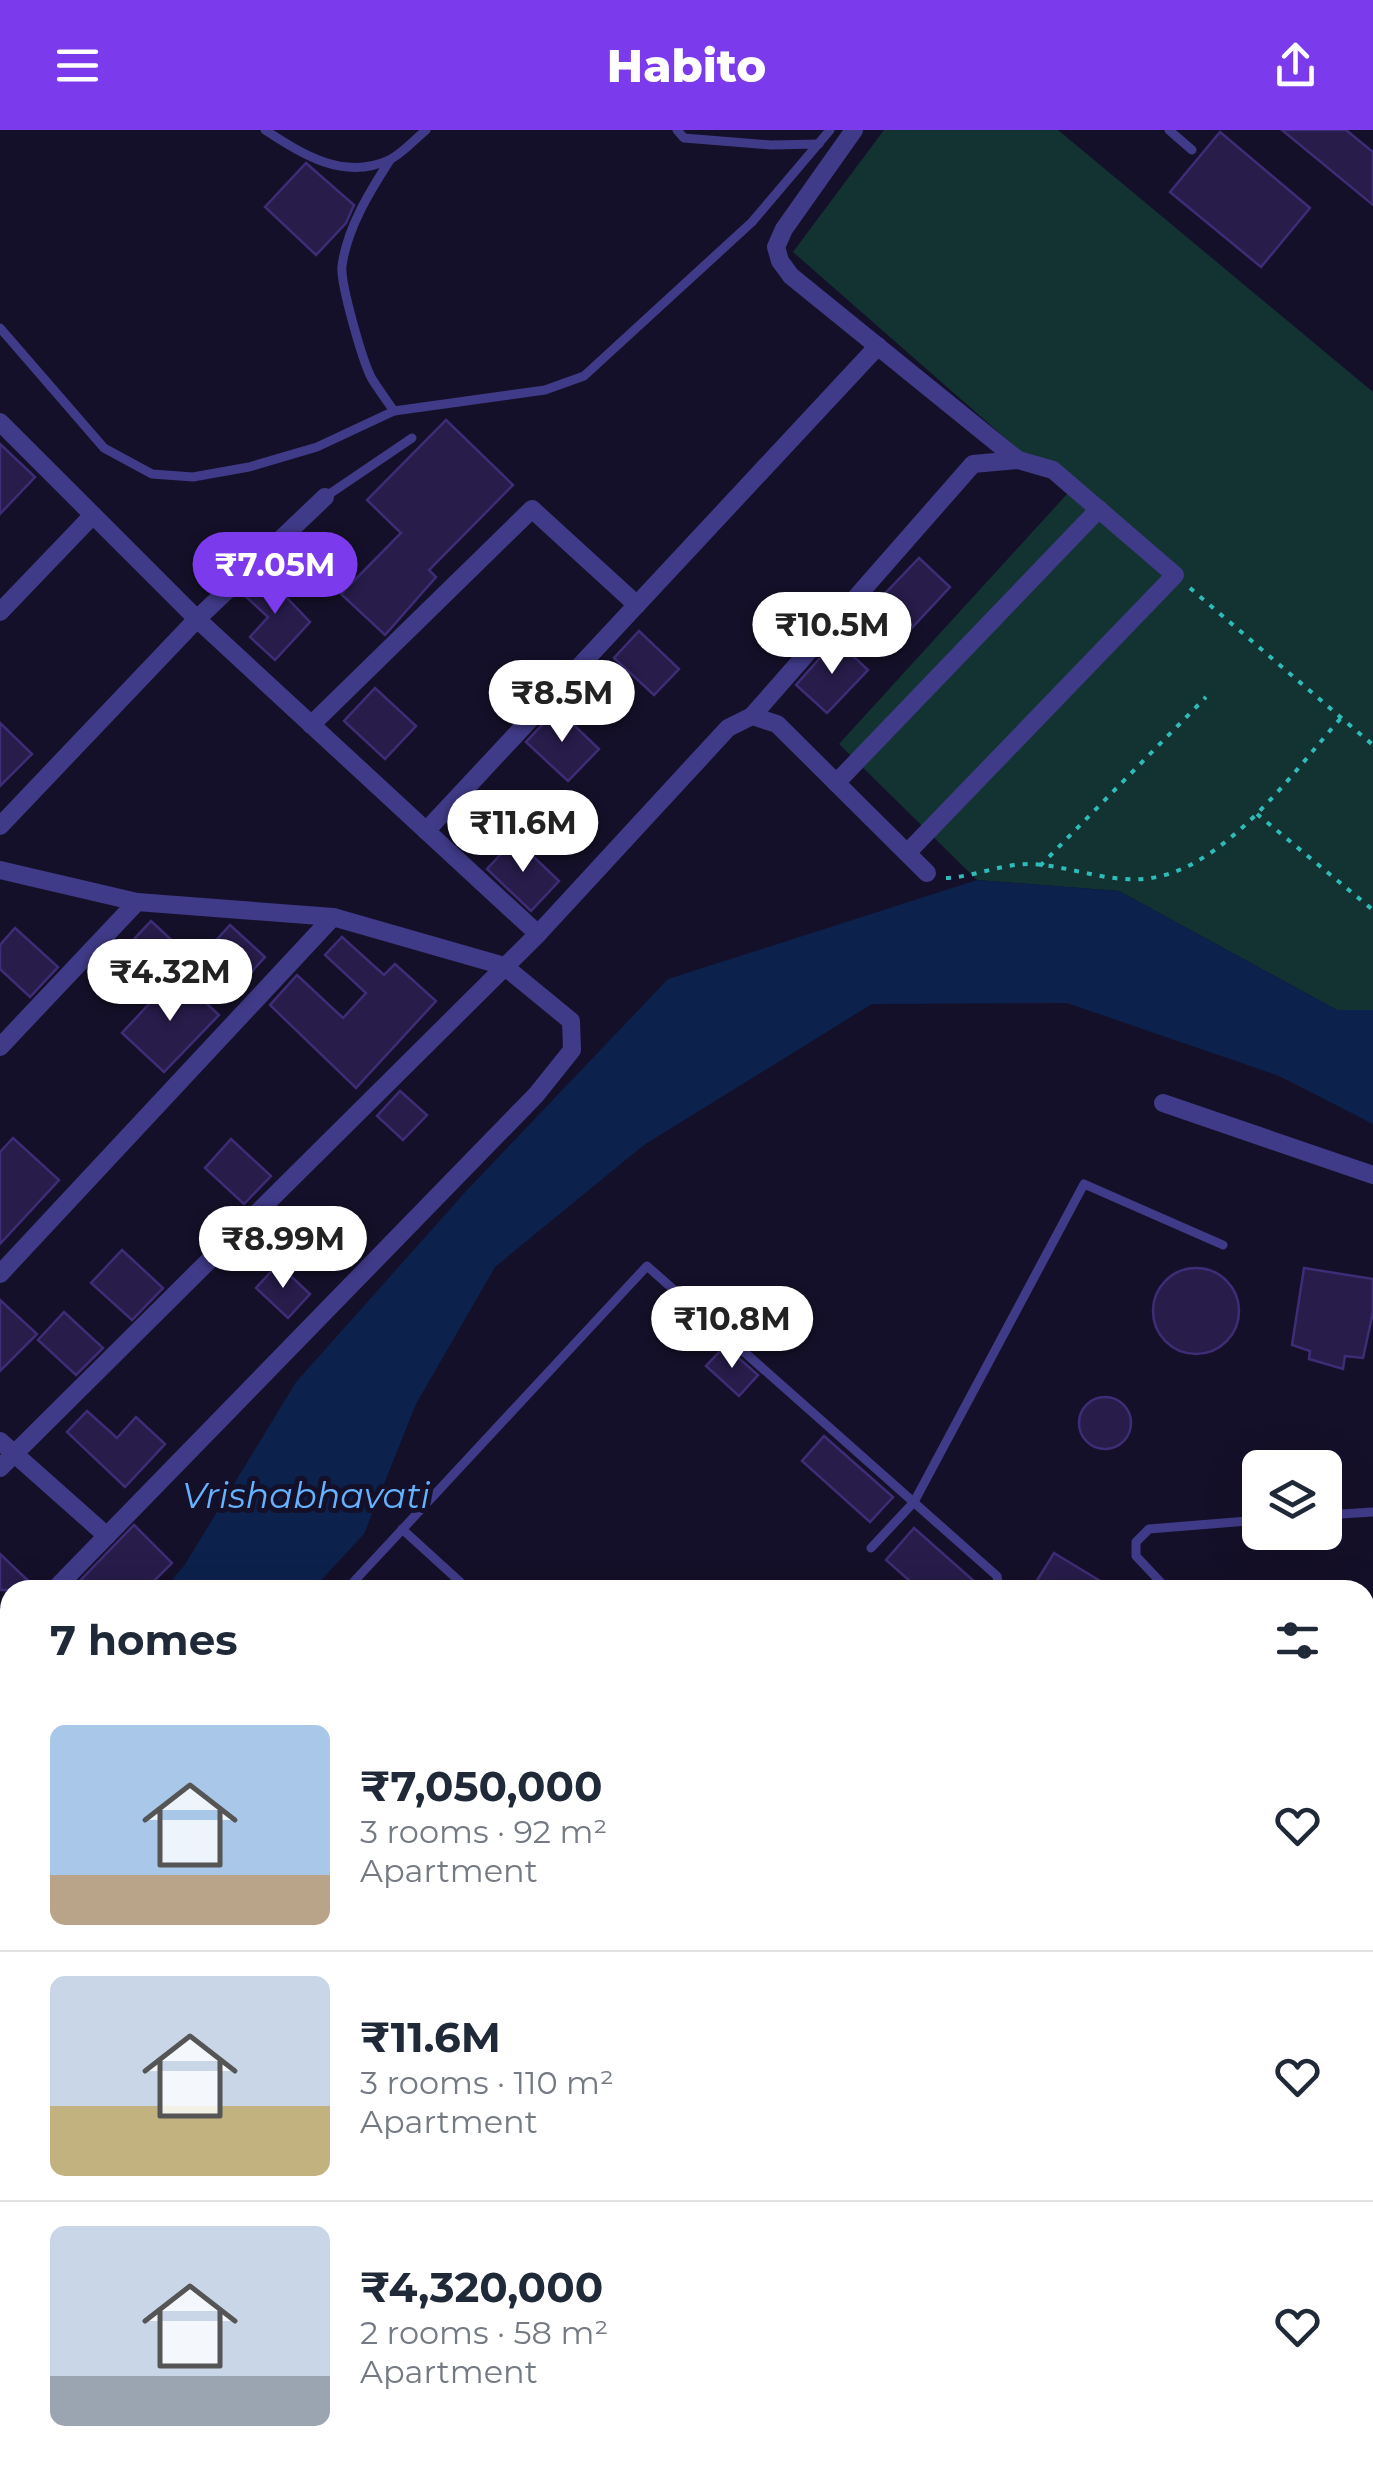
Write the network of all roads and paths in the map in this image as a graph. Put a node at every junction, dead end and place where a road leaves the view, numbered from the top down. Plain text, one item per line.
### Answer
1 (265, 130) edge
2 (426, 130) edge
3 (677, 130) edge
4 (830, 130) edge
5 (854, 130) edge
6 (1170, 130) edge
7 (819, 144) junction
8 (1192, 150) dead end
9 (390, 160) junction
10 (0, 328) edge
11 (878, 346) junction
12 (394, 411) junction
13 (0, 422) edge
14 (412, 438) dead end
15 (1018, 460) junction
16 (325, 496) joint
17 (1099, 509) junction
18 (93, 516) junction
19 (1175, 575) junction
20 (636, 605) junction
21 (0, 612) edge
22 (197, 619) junction
23 (1206, 697) dead end
24 (752, 716) junction
25 (1341, 718) junction
26 (312, 725) junction
27 (1373, 745) edge
28 (836, 783) junction
29 (1256, 814) junction
30 (0, 826) edge
31 (426, 831) junction
32 (907, 853) junction
33 (1040, 866) junction
34 (0, 870) edge
35 (927, 873) joint
36 (137, 902) junction
37 (1373, 910) edge
38 (334, 917) junction
39 (538, 934) junction
40 (504, 966) junction
41 (0, 1047) edge
42 (1163, 1102) dead end
43 (1373, 1174) edge
44 (1222, 1245) dead end
45 (0, 1274) edge
46 (4, 1455) edge
47 (914, 1502) junction
48 (1373, 1512) edge
49 (1342, 1515) edge
50 (1242, 1521) edge
51 (402, 1530) junction
52 (107, 1536) junction
53 (871, 1548) dead end
54 (64, 1580) edge
55 (355, 1580) edge
56 (459, 1580) edge
57 (997, 1580) edge
58 (1159, 1580) edge

1 - 9 lane
2 - 9 lane
3 - 7 lane
4 - 7 lane
5 - 11 street
6 - 8 lane
7 - 12 lane
9 - 12 lane
10 - 12 lane
11 - 15 street
11 - 20 street
13 - 18 street
14 - 16 lane
15 - 17 street
15 - 24 street
16 - 22 street
17 - 19 street
17 - 28 street
18 - 21 street
18 - 22 street
19 - 25 path
19 - 32 street
20 - 26 street
20 - 31 street
22 - 26 street
22 - 30 street
23 - 33 path
24 - 28 street
24 - 39 street
25 - 27 path
25 - 29 path
26 - 31 street
28 - 32 street
29 - 33 path
29 - 37 path
31 - 39 street
32 - 35 street
33 - 35 path
34 - 36 street
36 - 38 street
36 - 41 street
38 - 40 street
38 - 45 street
39 - 40 street
40 - 46 street
40 - 52 street
42 - 43 street
44 - 47 lane
46 - 52 street
47 - 51 lane
47 - 53 lane
47 - 57 lane
48 - 49 lane
50 - 58 lane
51 - 55 lane
51 - 56 lane
52 - 54 street

